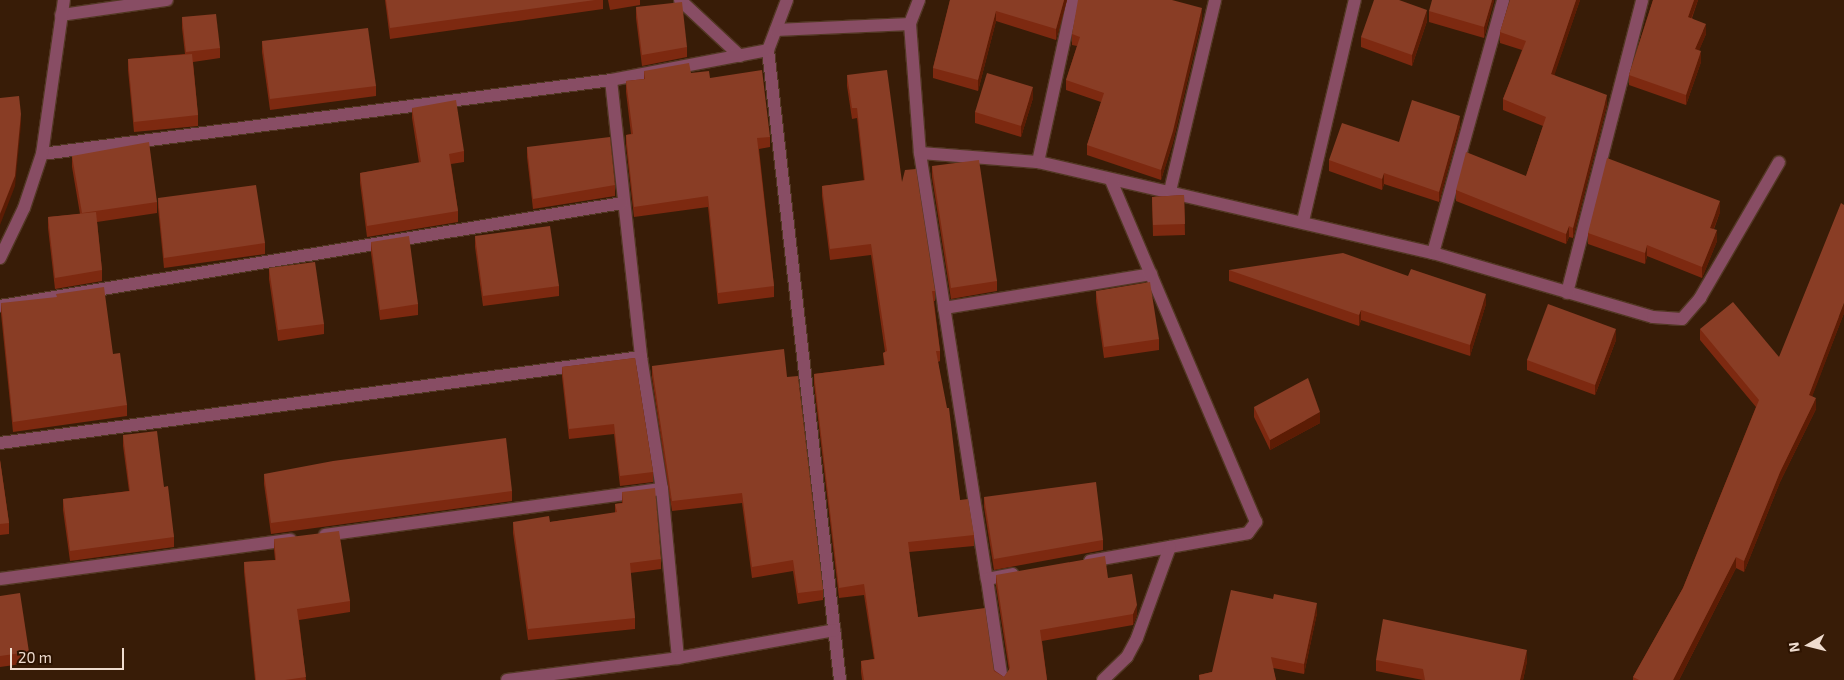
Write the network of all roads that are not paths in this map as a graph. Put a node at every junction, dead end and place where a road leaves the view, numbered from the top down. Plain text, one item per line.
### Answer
1 (64, 0) edge
2 (167, 0) edge
3 (680, 0) edge
4 (787, 0) edge
5 (919, 0) edge
6 (1073, 0) edge
7 (1215, 0) edge
8 (1355, 0) edge
9 (1503, 0) edge
10 (1642, 0) edge
11 (61, 14) junction
12 (910, 24) junction
13 (776, 30) junction
14 (768, 50) junction
15 (740, 56) junction
16 (611, 80) junction
17 (920, 153) junction
18 (42, 154) junction
19 (1038, 162) junction
20 (1780, 162) dead end
21 (1111, 181) junction
22 (1170, 191) junction
23 (622, 203) junction
24 (1303, 221) junction
25 (1433, 253) junction
26 (0, 258) edge
27 (1151, 274) junction
28 (1567, 293) junction
29 (0, 306) edge
30 (944, 308) junction
31 (641, 357) junction
32 (0, 442) edge
33 (662, 490) junction
34 (1170, 547) junction
35 (1074, 564) edge
36 (1026, 572) edge
37 (0, 579) edge
38 (987, 579) junction
39 (835, 630) junction
40 (678, 658) junction
41 (534, 678) edge
42 (506, 680) edge
43 (840, 680) edge
44 (1002, 680) edge
45 (1103, 680) edge

1 - 11 street
2 - 11 street
3 - 15 street
4 - 13 street
5 - 12 street
6 - 19 street
7 - 22 street
8 - 24 street
9 - 25 street
10 - 28 street
11 - 18 street
12 - 13 street
12 - 17 street
13 - 14 street
14 - 15 street
14 - 39 street
15 - 16 street
16 - 18 street
16 - 23 street
17 - 19 street
17 - 30 street
18 - 26 street
19 - 21 street
20 - 28 street
21 - 22 street
21 - 27 street
22 - 24 street
23 - 29 street
23 - 31 street
24 - 25 street
25 - 28 street
27 - 30 street
27 - 34 street
30 - 38 street
31 - 32 street
31 - 33 street
33 - 37 street
33 - 40 street
34 - 35 street
34 - 45 street
36 - 38 street
38 - 44 street
39 - 40 street
39 - 43 street
40 - 41 street
41 - 42 street

